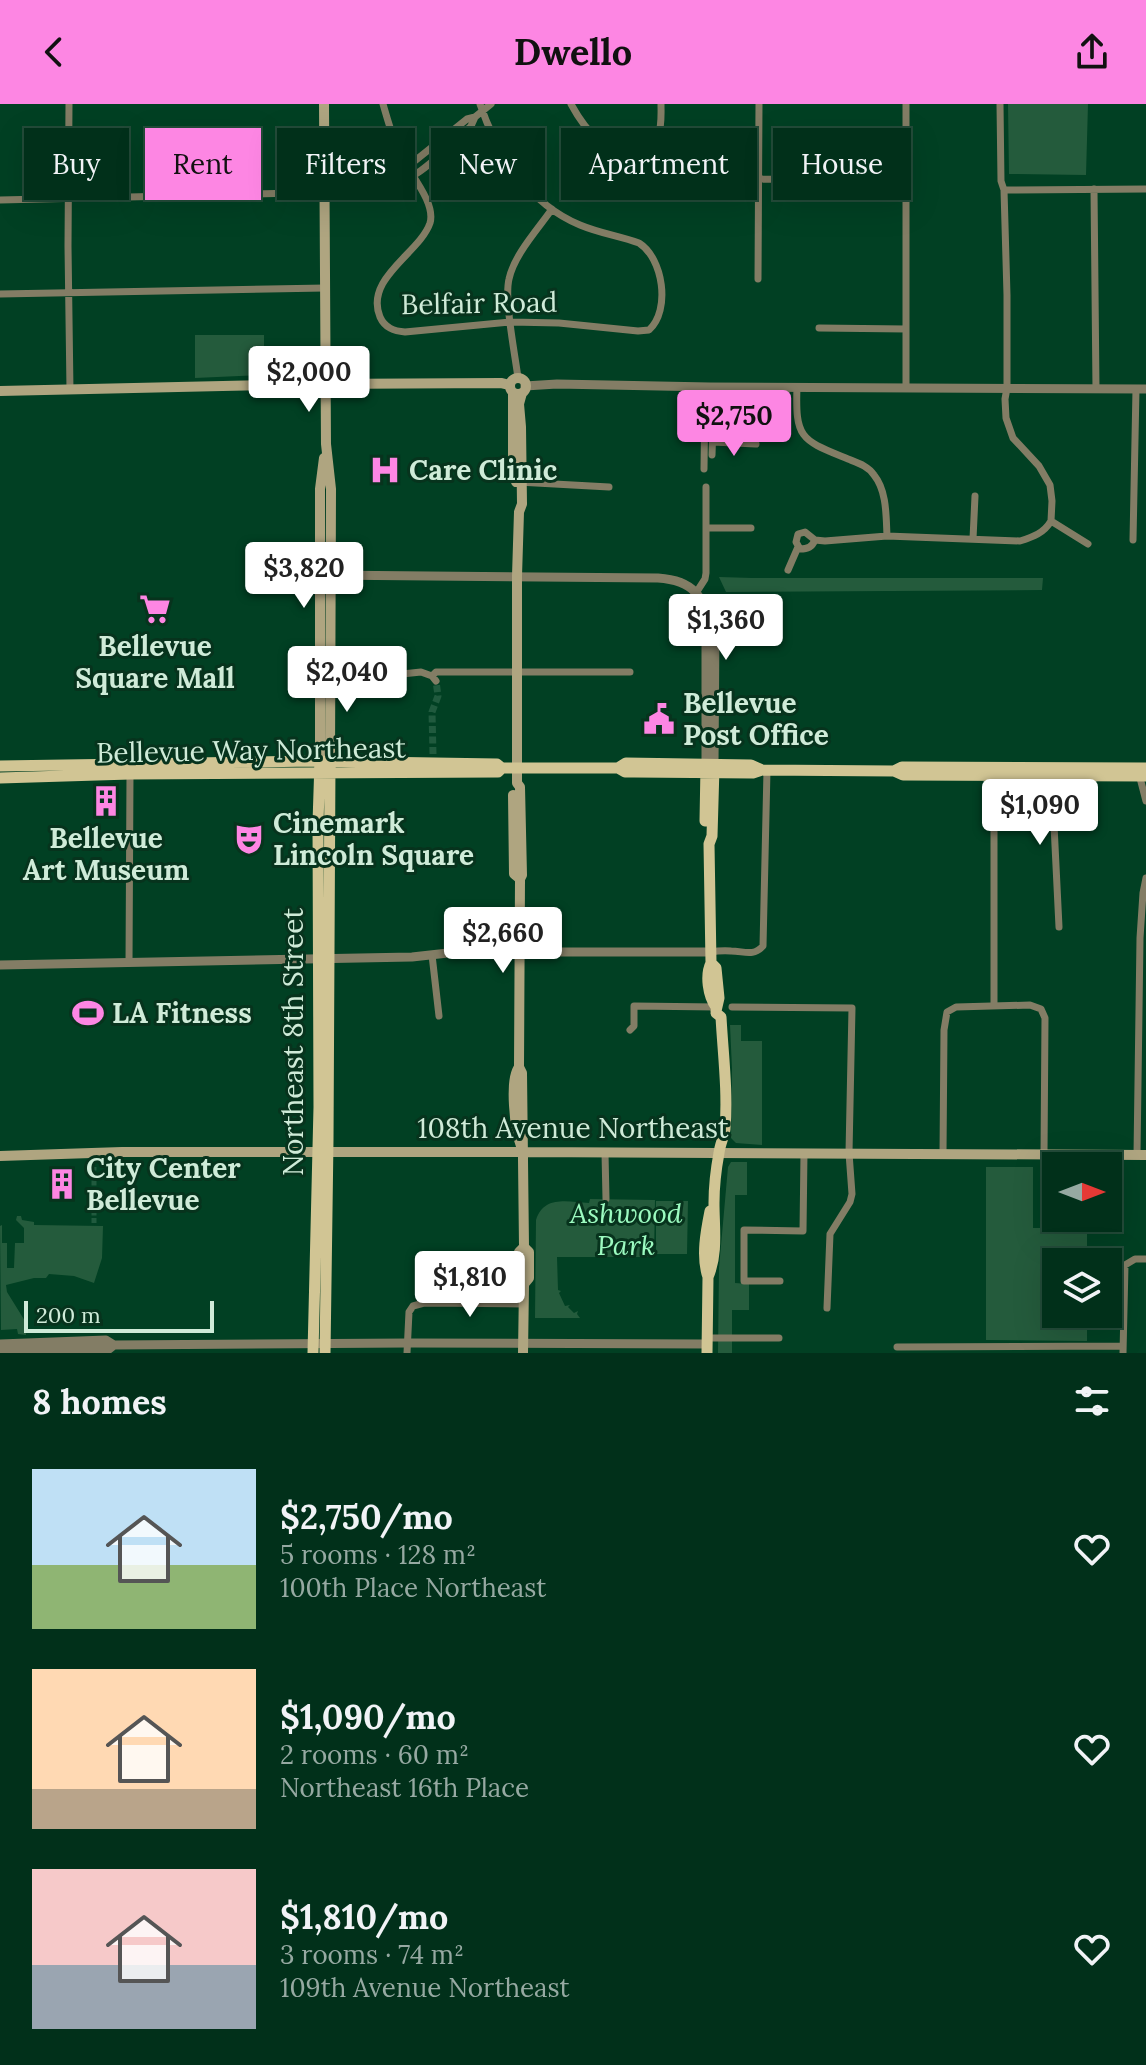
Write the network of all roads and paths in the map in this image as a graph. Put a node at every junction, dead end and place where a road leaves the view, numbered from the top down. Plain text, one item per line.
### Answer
1 (69, 104) edge
2 (324, 104) edge
3 (383, 104) edge
4 (491, 104) edge
5 (571, 104) edge
6 (661, 104) edge
7 (759, 104) edge
8 (906, 104) edge
9 (1000, 104) edge
10 (481, 107) edge
11 (475, 117) junction
12 (69, 128) edge
13 (324, 128) edge
14 (391, 128) edge
15 (906, 128) edge
16 (415, 161) edge
17 (415, 175) edge
18 (759, 179) junction
19 (773, 179) edge
20 (415, 180) edge
21 (1094, 189) junction
22 (1146, 189) edge
23 (1004, 190) junction
24 (277, 194) edge
25 (129, 197) edge
26 (24, 199) edge
27 (0, 200) edge
28 (68, 200) edge
29 (325, 200) edge
30 (906, 200) edge
31 (552, 209) junction
32 (758, 279) dead end
33 (325, 288) junction
34 (69, 293) junction
35 (0, 294) edge
36 (511, 322) junction
37 (819, 328) dead end
38 (906, 329) junction
39 (326, 384) junction
40 (518, 387) junction
41 (710, 387) junction
42 (797, 387) junction
43 (906, 387) junction
44 (1007, 388) junction
45 (1096, 389) junction
46 (1141, 389) edge
47 (70, 390) junction
48 (0, 391) edge
49 (713, 442) junction
50 (326, 444) junction
51 (756, 444) dead end
52 (712, 455) dead end
53 (704, 469) dead end
54 (519, 482) junction
55 (609, 487) dead end
56 (706, 487) dead end
57 (975, 496) dead end
58 (320, 501) junction
59 (1051, 521) junction
60 (706, 528) junction
61 (751, 528) dead end
62 (887, 536) junction
63 (973, 539) junction
64 (815, 540) junction
65 (1133, 540) dead end
66 (1088, 544) dead end
67 (798, 547) junction
68 (329, 548) junction
69 (788, 570) dead end
70 (325, 575) junction
71 (517, 576) junction
72 (696, 593) junction
73 (703, 604) junction
74 (705, 653) junction
75 (330, 671) junction
76 (517, 672) junction
77 (630, 672) dead end
78 (715, 689) junction
79 (217, 763) junction
80 (0, 766) edge
81 (325, 767) junction
82 (502, 768) junction
83 (517, 768) junction
84 (710, 768) junction
85 (764, 770) junction
86 (894, 771) junction
87 (1060, 771) junction
88 (1142, 772) edge
89 (130, 774) junction
90 (185, 774) junction
91 (994, 774) junction
92 (0, 778) edge
93 (517, 783) junction
94 (513, 795) joint
95 (1146, 801) edge
96 (1146, 878) edge
97 (520, 879) junction
98 (1059, 927) dead end
99 (520, 952) junction
100 (432, 955) junction
101 (710, 957) junction
102 (324, 959) junction
103 (129, 963) junction
104 (0, 965) edge
105 (994, 1005) junction
106 (732, 1007) dead end
107 (1142, 1007) edge
108 (716, 1010) junction
109 (439, 1016) dead end
110 (630, 1030) dead end
111 (322, 1152) junction
112 (523, 1152) junction
113 (719, 1152) junction
114 (1044, 1152) edge
115 (605, 1153) junction
116 (804, 1153) junction
117 (849, 1153) junction
118 (943, 1154) junction
119 (1042, 1154) edge
120 (1142, 1155) edge
121 (0, 1156) edge
122 (1122, 1157) edge
123 (606, 1199) dead end
124 (1146, 1259) edge
125 (780, 1281) dead end
126 (524, 1304) junction
127 (827, 1308) dead end
128 (779, 1338) dead end
129 (29, 1343) junction
130 (0, 1344) edge
131 (707, 1345) edge
132 (119, 1347) edge
133 (897, 1347) dead end
134 (319, 1348) edge
135 (408, 1348) edge
136 (523, 1348) edge
137 (605, 1348) edge
138 (1123, 1349) edge
139 (942, 1350) edge
140 (1039, 1350) edge
141 (0, 1352) edge
142 (12, 1352) edge

1 - 12 street
2 - 13 main road, Northeast 8th Street
3 - 14 street
4 - 10 street
5 - 6 street
7 - 18 street
8 - 15 street
9 - 23 street
10 - 11 street
10 - 31 street
11 - 16 street
11 - 17 street
18 - 19 street
18 - 32 street
20 - 36 street, Belfair Road
21 - 22 street
21 - 23 street
21 - 45 street
23 - 44 street
24 - 25 street
26 - 27 street
28 - 34 street
29 - 33 main road, Northeast 8th Street
30 - 38 street
31 - 36 street
31 - 36 street, Belfair Road
33 - 34 street
33 - 39 main road, Northeast 8th Street
34 - 35 street
34 - 47 street
36 - 40 street
37 - 38 street
38 - 43 street
39 - 40 main road
39 - 47 main road
39 - 50 main road, Northeast 8th Street
40 - 41 street
40 - 54 main road
41 - 42 street
41 - 49 street
41 - 53 street
42 - 43 street
42 - 62 street
43 - 44 street
44 - 45 street
44 - 59 street
45 - 46 street
46 - 65 street
47 - 48 main road
49 - 51 street
49 - 52 street
50 - 58 main road, Northeast 8th Street
50 - 68 main road, Northeast 8th Street
54 - 55 street
54 - 71 main road
56 - 60 street
57 - 63 street
58 - 68 main road
58 - 70 main road, Northeast 8th Street
59 - 63 street
59 - 66 street
60 - 61 street
60 - 72 street
62 - 63 street
62 - 64 street
64 - 67 street
64 - 67 street
67 - 69 street
68 - 70 main road, Northeast 8th Street
70 - 71 street
70 - 75 main road, Northeast 8th Street
70 - 81 main road, Northeast 8th Street
71 - 72 street
71 - 76 main road
72 - 73 street
73 - 74 street
73 - 78 street
74 - 78 street
74 - 84 street
75 - 76 street
75 - 81 main road, Northeast 8th Street
76 - 77 street
76 - 83 main road
78 - 84 street
79 - 80 main road, Bellevue Way Northeast
79 - 81 main road, Bellevue Way Northeast
79 - 90 main road
81 - 82 main road, Bellevue Way Northeast
81 - 82 main road, Bellevue Way Northeast
81 - 90 main road, Bellevue Way Northeast
81 - 102 main road, Northeast 8th Street
82 - 83 main road, Bellevue Way Northeast
83 - 84 main road, Bellevue Way Northeast
83 - 93 main road
84 - 85 main road, Bellevue Way Northeast
84 - 101 main road
85 - 86 main road, Bellevue Way Northeast
85 - 101 street
86 - 87 main road, Bellevue Way Northeast
86 - 91 main road, Bellevue Way Northeast
87 - 88 main road, Bellevue Way Northeast
87 - 91 main road, Bellevue Way Northeast
87 - 98 street
88 - 95 street
89 - 90 main road, Bellevue Way Northeast
89 - 92 main road, Bellevue Way Northeast
89 - 103 street
91 - 105 street
93 - 94 street
93 - 97 main road
94 - 97 main road
96 - 107 street
97 - 99 main road
99 - 100 street
99 - 101 street
99 - 112 main road
100 - 102 street
100 - 109 street
101 - 108 main road
102 - 103 street
102 - 111 main road, Northeast 8th Street
103 - 104 street
105 - 114 street
105 - 118 street
106 - 117 street
107 - 120 street
108 - 110 street
108 - 113 main road
111 - 112 main road, 108th Avenue Northeast
111 - 121 main road, 108th Avenue Northeast
111 - 134 main road, Northeast 8th Street
112 - 115 main road, 108th Avenue Northeast
112 - 126 main road
113 - 115 main road, 108th Avenue Northeast
113 - 116 main road, 108th Avenue Northeast
113 - 131 main road
115 - 123 street
116 - 117 main road, 108th Avenue Northeast
116 - 125 street
117 - 118 main road, 108th Avenue Northeast
117 - 127 street
118 - 119 main road, 108th Avenue Northeast
120 - 122 main road, 108th Avenue Northeast
124 - 138 street
126 - 135 street
126 - 136 main road
128 - 131 street
129 - 130 street
129 - 132 street
129 - 142 street
131 - 137 street
132 - 134 street
132 - 142 street
133 - 139 street
134 - 135 street
135 - 136 street
136 - 137 street
138 - 140 street
139 - 140 street
141 - 142 street

